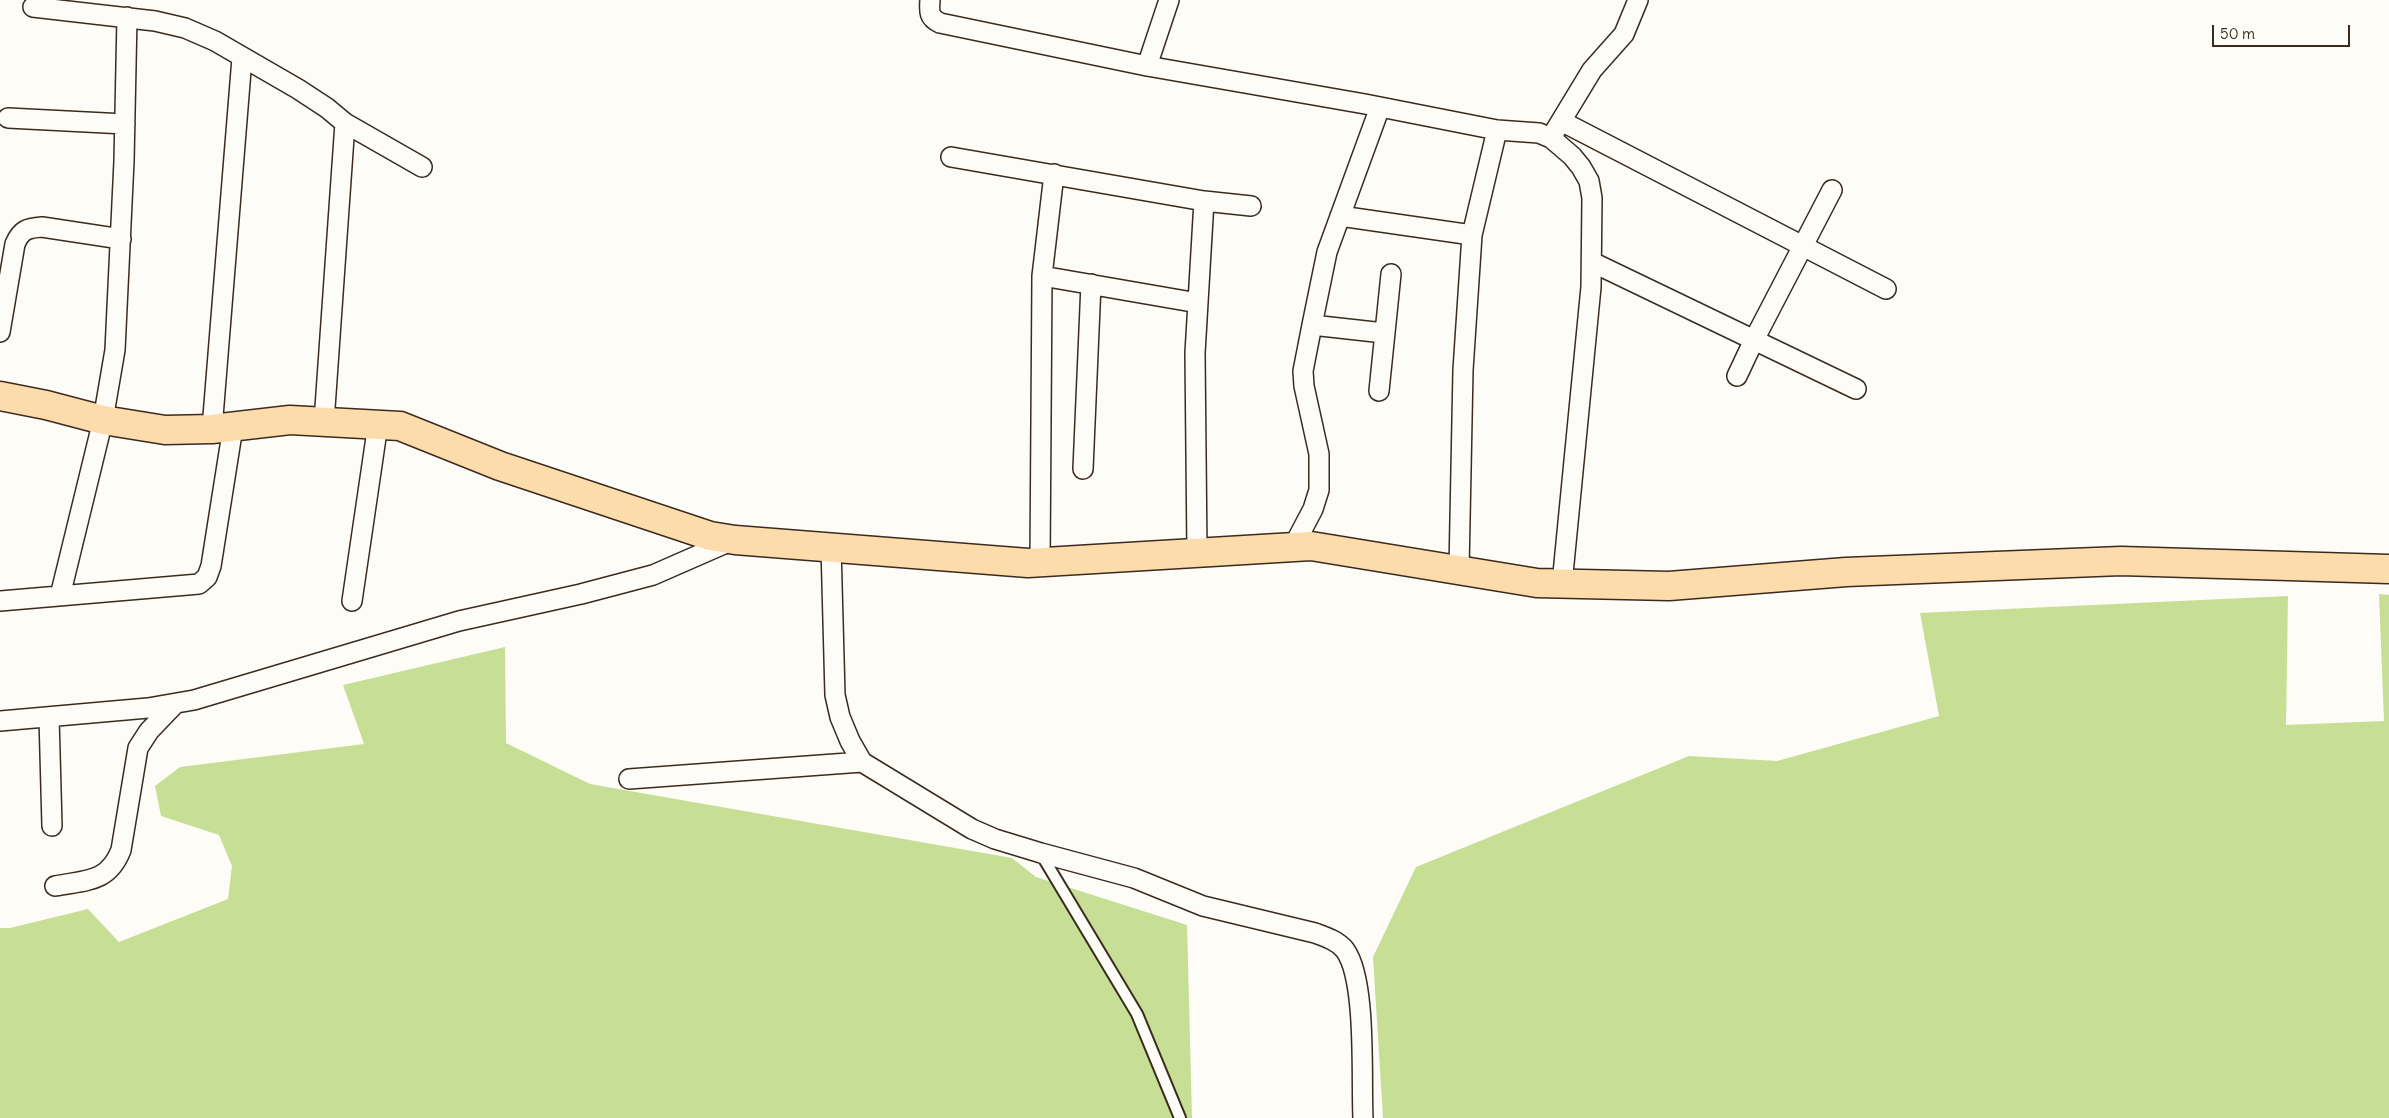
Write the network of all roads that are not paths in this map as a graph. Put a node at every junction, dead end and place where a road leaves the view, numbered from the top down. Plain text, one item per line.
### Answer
1 (930, 0) edge
2 (1169, 0) edge
3 (1638, 0) edge
4 (33, 7) dead end
5 (127, 17) junction
6 (242, 58) junction
7 (1148, 66) junction
8 (1380, 107) junction
9 (8, 118) dead end
10 (1561, 121) junction
11 (344, 123) junction
12 (125, 124) junction
13 (1497, 130) junction
14 (1551, 138) junction
15 (951, 157) dead end
16 (422, 167) dead end
17 (1054, 174) junction
18 (1832, 190) dead end
19 (1204, 201) junction
20 (1251, 206) dead end
21 (1340, 216) junction
22 (1472, 235) junction
23 (121, 239) junction
24 (1804, 247) junction
25 (1592, 262) junction
26 (1391, 274) dead end
27 (1042, 276) junction
28 (1091, 284) junction
29 (1886, 289) dead end
30 (1198, 303) junction
31 (1312, 325) junction
32 (0, 332) edge
33 (1384, 333) junction
34 (1754, 340) junction
35 (1737, 376) dead end
36 (1856, 389) dead end
37 (1379, 392) dead end
38 (0, 396) edge
39 (103, 420) junction
40 (324, 422) junction
41 (378, 424) junction
42 (222, 428) junction
43 (1083, 470) dead end
44 (735, 540) junction
45 (831, 547) junction
46 (1293, 547) junction
47 (1197, 553) junction
48 (1040, 562) junction
49 (1459, 568) junction
50 (2389, 569) edge
51 (1562, 584) junction
52 (60, 596) junction
53 (0, 601) edge
54 (352, 602) dead end
55 (174, 705) junction
56 (49, 717) junction
57 (0, 721) edge
58 (862, 762) junction
59 (629, 779) dead end
60 (52, 826) dead end
61 (1041, 854) junction
62 (55, 886) dead end
63 (1180, 1118) edge
64 (1363, 1118) edge

1 - 7 street
2 - 7 street
3 - 10 street
4 - 5 street
5 - 6 street
5 - 12 street
6 - 11 street
6 - 42 street
7 - 8 street
8 - 13 street
8 - 21 street
9 - 12 street
10 - 14 street
10 - 24 street
11 - 16 street
11 - 40 street
12 - 23 street
13 - 14 street
13 - 22 street
14 - 25 street
15 - 17 street
17 - 19 street
17 - 27 street
18 - 24 street
19 - 20 street
19 - 30 street
21 - 22 street
21 - 31 street
22 - 49 street
23 - 32 street
23 - 39 street
24 - 29 street
24 - 34 street
25 - 34 street
25 - 51 street
26 - 33 street
27 - 28 street
27 - 48 street
28 - 30 street
28 - 43 street
30 - 47 street
31 - 33 street
31 - 46 street
33 - 37 street
34 - 35 street
34 - 36 street
38 - 39 main road
39 - 42 main road
39 - 52 street
40 - 41 main road
40 - 42 main road
41 - 44 main road
41 - 54 street
42 - 52 street
44 - 45 main road
44 - 55 street
45 - 48 main road
45 - 58 street
46 - 47 main road
46 - 49 main road
47 - 48 main road
49 - 51 main road
50 - 51 main road
52 - 53 street
55 - 56 street
55 - 62 street
56 - 57 street
56 - 60 street
58 - 59 street
58 - 61 street
61 - 63 lane
61 - 64 street

